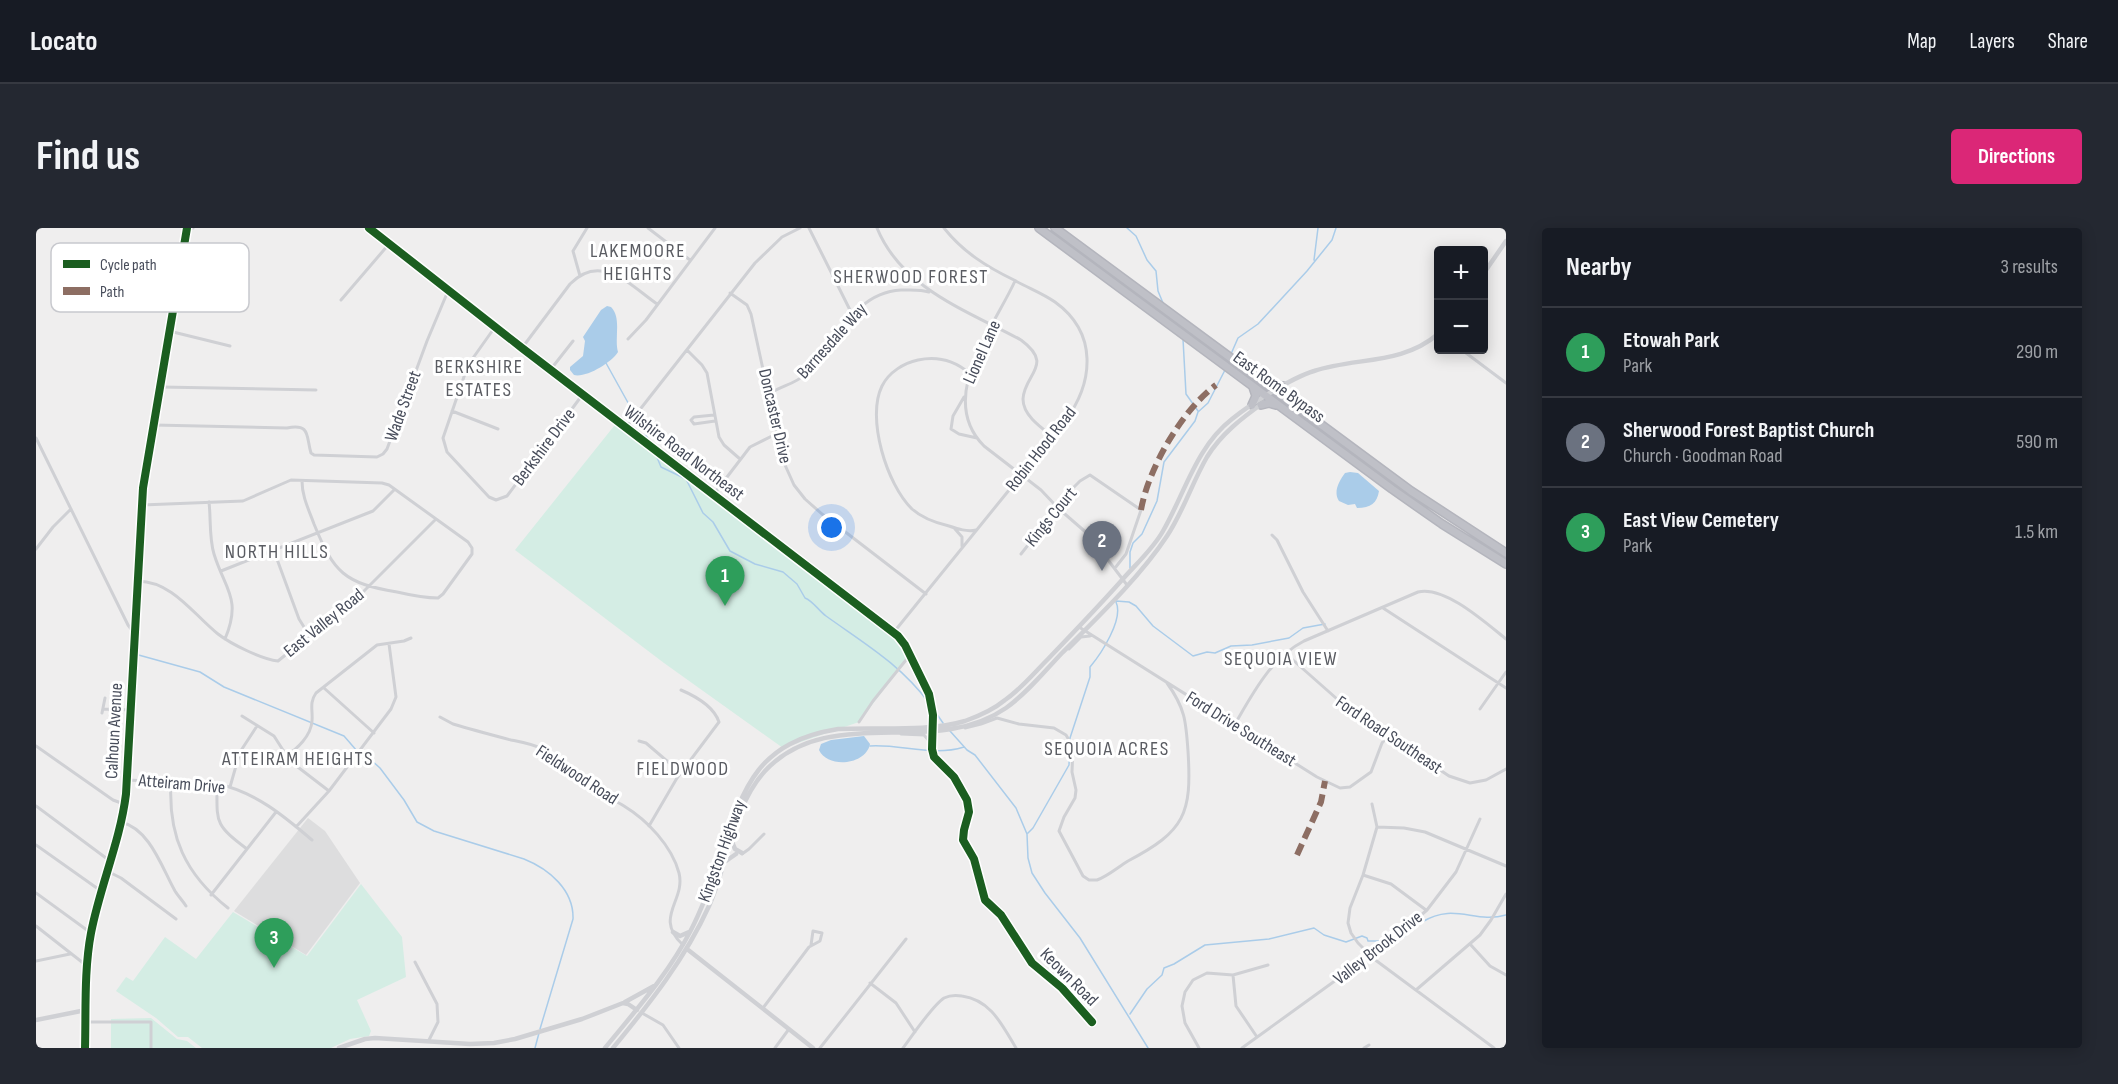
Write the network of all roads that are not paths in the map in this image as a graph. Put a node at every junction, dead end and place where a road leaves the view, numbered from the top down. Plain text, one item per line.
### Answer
1 (189, 228) edge
2 (369, 228) edge
3 (587, 228) edge
4 (648, 228) edge
5 (715, 228) edge
6 (793, 228) edge
7 (800, 228) edge
8 (809, 228) edge
9 (877, 228) edge
10 (944, 228) edge
11 (1039, 228) edge
12 (1055, 228) edge
13 (789, 233) junction
14 (1506, 241) edge
15 (186, 243) edge
16 (389, 244) junction
17 (690, 260) junction
18 (1488, 267) edge
19 (580, 276) junction
20 (1015, 281) junction
21 (918, 282) junction
22 (449, 290) junction
23 (916, 290) junction
24 (931, 292) junction
25 (730, 293) junction
26 (341, 300) dead end
27 (657, 304) junction
28 (173, 312) edge
29 (852, 314) junction
30 (993, 325) junction
31 (495, 327) junction
32 (169, 332) junction
33 (628, 339) dead end
34 (1434, 339) edge
35 (573, 341) dead end
36 (230, 346) dead end
37 (522, 348) junction
38 (686, 350) junction
39 (1467, 354) edge
40 (550, 369) junction
41 (969, 373) junction
42 (1506, 383) edge
43 (1266, 384) junction
44 (1252, 385) junction
45 (1285, 385) junction
46 (159, 387) junction
47 (316, 390) dead end
48 (1275, 391) junction
49 (583, 394) junction
50 (769, 394) junction
51 (964, 396) junction
52 (1268, 397) junction
53 (1287, 400) junction
54 (1252, 405) junction
55 (1261, 405) junction
56 (1279, 406) junction
57 (452, 411) junction
58 (955, 411) junction
59 (966, 413) junction
60 (714, 415) junction
61 (715, 420) junction
62 (152, 425) junction
63 (626, 427) junction
64 (498, 429) dead end
65 (777, 434) junction
66 (1052, 436) junction
67 (36, 438) edge
68 (977, 438) junction
69 (740, 459) junction
70 (1021, 475) junction
71 (302, 481) junction
72 (394, 489) junction
73 (714, 494) junction
74 (209, 502) junction
75 (141, 505) junction
76 (1058, 508) junction
77 (71, 509) junction
78 (436, 519) junction
79 (953, 527) junction
80 (978, 529) junction
81 (318, 533) junction
82 (1272, 535) dead end
83 (962, 548) junction
84 (36, 549) edge
85 (274, 551) junction
86 (1506, 553) edge
87 (1021, 554) dead end
88 (1506, 564) edge
89 (1116, 568) junction
90 (221, 571) junction
91 (1124, 578) junction
92 (137, 581) junction
93 (1126, 585) junction
94 (369, 587) junction
95 (926, 594) junction
96 (1383, 608) junction
97 (1079, 627) junction
98 (1084, 631) junction
99 (1328, 631) junction
100 (894, 632) junction
101 (134, 633) junction
102 (309, 635) junction
103 (1093, 637) junction
104 (411, 638) dead end
105 (225, 639) junction
106 (1506, 639) edge
107 (389, 644) junction
108 (1285, 653) junction
109 (910, 655) junction
110 (1058, 657) junction
111 (1506, 672) edge
112 (1167, 683) junction
113 (1498, 683) junction
114 (323, 687) junction
115 (1506, 688) edge
116 (681, 690) dead end
117 (105, 698) dead end
118 (1480, 709) dead end
119 (131, 710) junction
120 (1003, 710) junction
121 (242, 716) dead end
122 (440, 717) dead end
123 (1003, 720) junction
124 (859, 722) dead end
125 (1235, 724) junction
126 (258, 726) junction
127 (932, 726) junction
128 (946, 728) junction
129 (963, 728) junction
130 (374, 733) junction
131 (894, 733) junction
132 (931, 733) junction
133 (1388, 736) junction
134 (639, 741) dead end
135 (932, 744) junction
136 (36, 746) edge
137 (286, 756) junction
138 (1506, 769) edge
139 (681, 773) junction
140 (127, 780) junction
141 (171, 782) junction
142 (217, 784) junction
143 (230, 787) junction
144 (329, 791) junction
145 (125, 804) junction
146 (1372, 804) dead end
147 (37, 808) edge
148 (276, 812) junction
149 (1480, 819) dead end
150 (121, 822) junction
151 (649, 826) junction
152 (296, 827) junction
153 (1377, 827) junction
154 (764, 834) dead end
155 (312, 840) dead end
156 (732, 841) junction
157 (36, 844) edge
158 (247, 849) junction
159 (1467, 850) junction
160 (725, 852) junction
161 (742, 853) junction
162 (736, 854) junction
163 (110, 861) junction
164 (725, 863) junction
165 (1506, 866) edge
166 (107, 871) junction
167 (1364, 875) junction
168 (101, 891) junction
169 (36, 893) edge
170 (1506, 894) edge
171 (211, 895) junction
172 (186, 906) dead end
173 (228, 908) dead end
174 (1426, 910) junction
175 (176, 919) dead end
176 (36, 926) edge
177 (691, 930) junction
178 (673, 932) junction
179 (91, 933) junction
180 (906, 939) dead end
181 (1470, 944) junction
182 (811, 945) junction
183 (685, 947) junction
184 (70, 954) junction
185 (694, 955) junction
186 (1370, 956) junction
187 (681, 960) junction
188 (36, 961) edge
189 (416, 962) dead end
190 (1268, 965) dead end
191 (87, 966) junction
192 (1233, 975) junction
193 (1506, 975) edge
194 (658, 982) junction
195 (870, 983) junction
196 (1416, 990) junction
197 (623, 1003) junction
198 (763, 1008) junction
199 (86, 1010) junction
200 (637, 1010) junction
201 (642, 1013) junction
202 (36, 1020) edge
203 (86, 1022) junction
204 (1092, 1022) dead end
205 (789, 1029) junction
206 (915, 1032) junction
207 (1257, 1037) junction
208 (429, 1040) junction
209 (451, 1045) edge
210 (1370, 1045) dead end
211 (85, 1048) edge
212 (151, 1048) edge
213 (339, 1048) edge
214 (605, 1048) edge
215 (613, 1048) edge
216 (679, 1048) edge
217 (775, 1048) edge
218 (813, 1048) edge
219 (820, 1048) edge
220 (903, 1048) edge
221 (1016, 1048) edge
222 (1199, 1048) edge
223 (1242, 1048) edge
224 (1364, 1048) edge
225 (1494, 1048) edge

1 - 15 main road, Calhoun Avenue
2 - 16 street, Wilshire Road Northeast
3 - 19 street
4 - 17 street
5 - 17 street
6 - 13 street
7 - 13 street
8 - 29 street
9 - 21 street
10 - 20 street, Robin Hood Road
11 - 44 highway, East Rome Bypass
12 - 43 highway, East Rome Bypass
13 - 25 street
14 - 18 main road
16 - 22 street, Wilshire Road Northeast
16 - 26 street
17 - 27 street
19 - 27 street
19 - 37 street
20 - 30 street, Lionel Lane
20 - 66 street, Robin Hood Road
21 - 23 street
21 - 24 street
22 - 31 street, Wilshire Road Northeast
22 - 62 street, Wade Street
23 - 24 street, Barnesdale Way
23 - 29 street, Barnesdale Way
24 - 30 street
25 - 38 street
25 - 50 street, Doncaster Drive
27 - 33 street
28 - 32 main road, Calhoun Avenue
29 - 50 street, Barnesdale Way
30 - 41 street, Lionel Lane
30 - 66 street
31 - 37 street, Wilshire Road Northeast
31 - 57 street, Berkshire Drive
32 - 36 street
32 - 46 main road, Calhoun Avenue
34 - 45 main road
35 - 40 street
37 - 40 street, Wilshire Road Northeast
38 - 60 street
38 - 63 street
39 - 42 street
40 - 49 street, Wilshire Road Northeast
41 - 51 street, Lionel Lane
41 - 79 street
43 - 45 highway
43 - 48 highway, East Rome Bypass
44 - 52 highway, East Rome Bypass
44 - 54 highway
45 - 48 main road
45 - 53 highway
46 - 47 street
46 - 62 main road, Calhoun Avenue
48 - 52 main road
48 - 53 highway, East Rome Bypass
49 - 57 street, Berkshire Drive
49 - 63 street, Wilshire Road Northeast
50 - 65 street, Doncaster Drive
51 - 58 street
51 - 59 street, Lionel Lane
52 - 54 main road
52 - 55 main road
52 - 56 highway, East Rome Bypass
53 - 86 highway, East Rome Bypass
54 - 91 main road
55 - 56 highway
55 - 93 main road
56 - 88 highway, East Rome Bypass
57 - 64 street
58 - 59 street
58 - 68 street
59 - 68 street, Lionel Lane
60 - 61 street
60 - 61 street
61 - 69 street
62 - 75 main road, Calhoun Avenue
63 - 73 street, Wilshire Road Northeast
65 - 69 street
65 - 95 street, Doncaster Drive
66 - 70 street, Robin Hood Road
67 - 77 street
68 - 70 street, Lionel Lane
69 - 73 street
70 - 76 street, Lionel Lane
70 - 80 street, Robin Hood Road
71 - 72 street
71 - 74 street
71 - 81 street
72 - 78 street
72 - 81 street
73 - 100 street, Wilshire Road Northeast
74 - 75 street
74 - 90 street
75 - 92 main road, Calhoun Avenue
76 - 87 street, Kings Court
76 - 89 street, Lionel Lane
76 - 89 street, Kings Court
77 - 84 street
77 - 101 street
78 - 94 street, East Valley Road
78 - 94 street
79 - 80 street
79 - 83 street
80 - 83 street, Robin Hood Road
81 - 85 street
81 - 94 street
82 - 99 street
83 - 95 street, Robin Hood Road
85 - 90 street
85 - 102 street
89 - 91 street, Lionel Lane
90 - 105 street
91 - 93 street
91 - 97 main road
92 - 101 main road, Calhoun Avenue
92 - 105 street, East Valley Road
93 - 98 main road
94 - 102 street, East Valley Road
95 - 100 street, Robin Hood Road
96 - 99 street
96 - 106 street
96 - 113 street
97 - 98 street, Ford Drive Southeast
97 - 128 main road
98 - 103 street, Ford Drive Southeast
98 - 110 main road
99 - 108 street
100 - 109 street, Wilshire Road Northeast
101 - 119 main road, Calhoun Avenue
102 - 105 street, East Valley Road
103 - 110 street
103 - 112 street, Ford Drive Southeast
104 - 107 street
107 - 114 street
107 - 130 street
108 - 125 street
108 - 133 street, Ford Road Southeast
109 - 124 street
109 - 127 street, Wilshire Road Northeast
110 - 120 main road
111 - 113 street
112 - 123 street
112 - 125 street, Ford Drive Southeast
113 - 115 street
113 - 118 street
114 - 130 street
114 - 137 street
116 - 139 street
117 - 119 street
119 - 140 main road, Calhoun Avenue
120 - 123 street
120 - 129 main road
121 - 126 street
122 - 151 street, Fieldwood Road
123 - 129 street
125 - 133 street, Ford Drive Southeast
126 - 137 street
126 - 143 street
127 - 128 main road, Kingston Highway
127 - 132 street, Wilshire Road Northeast
127 - 160 main road, Kingston Highway
128 - 129 main road
128 - 132 main road, Kingston Highway
130 - 144 street
131 - 132 main road, Kingston Highway
131 - 135 street
131 - 156 main road, Kingston Highway
132 - 135 street, Keown Road
133 - 138 street, Ford Road Southeast
134 - 139 street
135 - 204 street, Keown Road
136 - 145 street
137 - 144 street
139 - 151 street
140 - 141 street, Atteiram Drive
140 - 145 main road, Calhoun Avenue
141 - 142 street, Atteiram Drive
141 - 171 street
142 - 143 street, Atteiram Drive
142 - 158 street
143 - 148 street, Atteiram Drive
144 - 152 street
145 - 150 main road, Calhoun Avenue
146 - 153 street
147 - 163 street
148 - 152 street, Atteiram Drive
148 - 158 street
149 - 159 street, Valley Brook Drive
150 - 163 main road, Calhoun Avenue
150 - 172 street
151 - 178 street, Fieldwood Road
152 - 155 street, Atteiram Drive
153 - 159 street
153 - 167 street
154 - 161 street
156 - 160 main road, Kingston Highway
156 - 161 main road
157 - 168 street
158 - 171 street
159 - 165 street
159 - 174 street, Valley Brook Drive
160 - 162 street
160 - 164 main road, Kingston Highway
160 - 177 main road, Kingston Highway
161 - 162 street
162 - 164 main road
163 - 166 main road, Calhoun Avenue
164 - 183 main road, Kingston Highway
166 - 168 main road, Calhoun Avenue
166 - 175 street
167 - 174 street
167 - 186 street
168 - 179 main road, Calhoun Avenue
169 - 179 street
170 - 181 street
171 - 173 street
174 - 186 street, Valley Brook Drive
176 - 184 street
177 - 178 main road
177 - 183 main road, Kingston Highway
178 - 183 street
179 - 191 main road, Calhoun Avenue
180 - 195 street
181 - 193 street
181 - 196 street
182 - 182 street
182 - 198 street
183 - 185 main road
183 - 187 main road
183 - 194 main road, Kingston Highway
184 - 188 street
184 - 191 street
185 - 187 main road
185 - 198 main road
186 - 196 street
186 - 207 street, Valley Brook Drive
187 - 201 main road
189 - 208 street
190 - 192 street
191 - 199 main road, Calhoun Avenue
192 - 207 street
192 - 222 street
194 - 197 main road
194 - 200 main road, Kingston Highway
195 - 206 street
195 - 219 street
196 - 225 street
197 - 200 main road
197 - 209 main road
198 - 205 main road
199 - 202 main road
199 - 203 main road, Calhoun Avenue
200 - 201 main road
200 - 214 main road, Kingston Highway
201 - 215 main road
201 - 216 street
203 - 211 main road, Calhoun Avenue
203 - 212 street
205 - 217 street
205 - 218 main road
206 - 220 street
206 - 221 street
207 - 223 street, Valley Brook Drive
208 - 209 main road
208 - 213 main road
210 - 224 street

